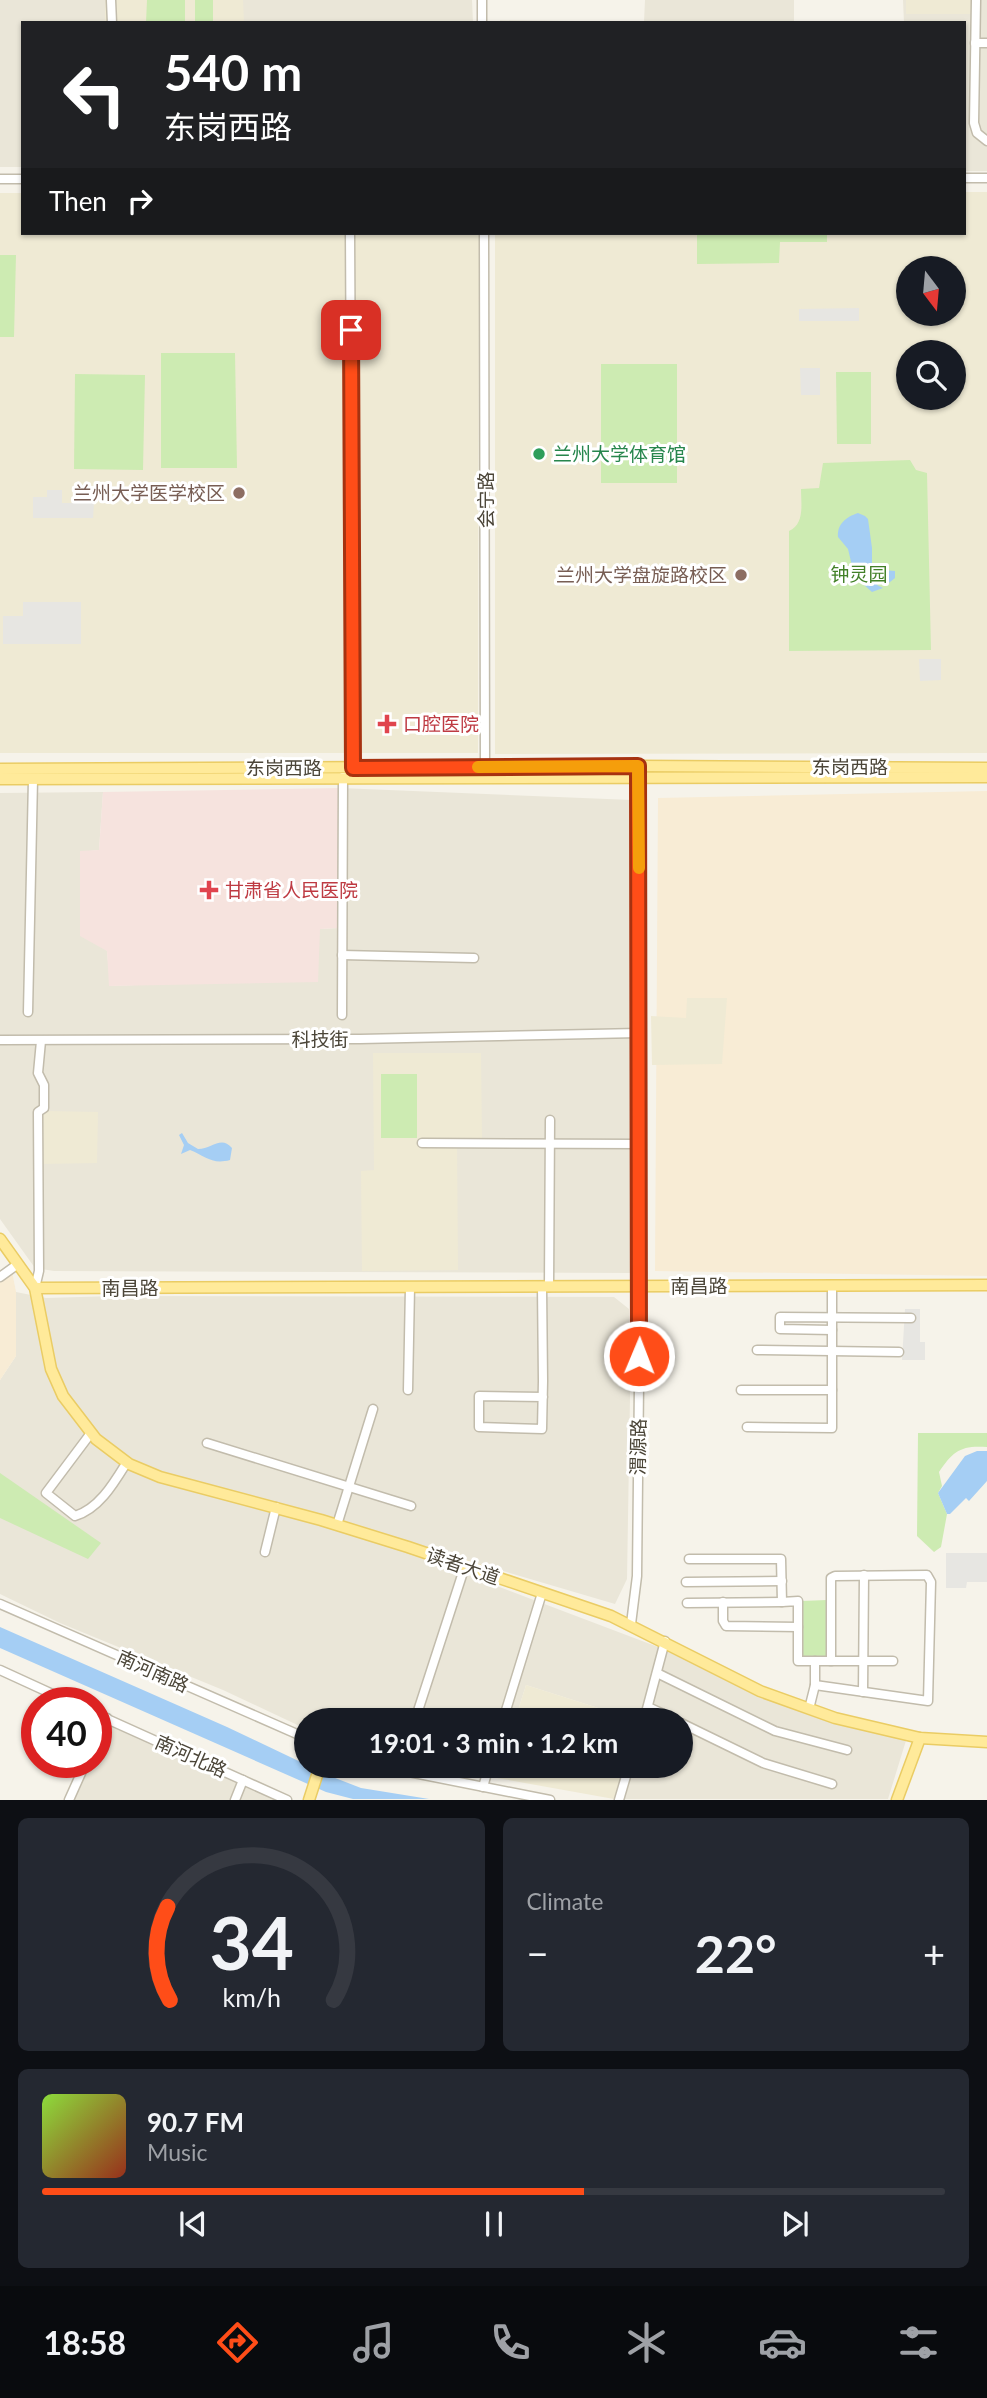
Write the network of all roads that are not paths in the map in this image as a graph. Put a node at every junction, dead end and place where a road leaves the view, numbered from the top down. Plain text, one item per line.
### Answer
1 (111, 0) edge
2 (482, 0) edge
3 (976, 0) edge
4 (975, 16) junction
5 (987, 16) edge
6 (112, 21) edge
7 (482, 21) edge
8 (975, 43) junction
9 (987, 43) edge
10 (987, 141) edge
11 (966, 178) edge
12 (987, 178) edge
13 (0, 179) edge
14 (21, 179) edge
15 (350, 235) edge
16 (484, 235) edge
17 (638, 766) junction
18 (485, 767) junction
19 (353, 768) junction
20 (987, 768) edge
21 (0, 769) edge
22 (343, 777) junction
23 (987, 777) edge
24 (639, 778) junction
25 (0, 779) edge
26 (33, 779) junction
27 (342, 955) junction
28 (474, 958) dead end
29 (28, 1012) dead end
30 (342, 1015) dead end
31 (639, 1033) junction
32 (0, 1040) edge
33 (41, 1041) junction
34 (550, 1120) dead end
35 (422, 1143) dead end
36 (550, 1144) junction
37 (639, 1144) junction
38 (0, 1239) edge
39 (18, 1264) junction
40 (0, 1277) edge
41 (987, 1285) edge
42 (640, 1286) junction
43 (832, 1286) junction
44 (410, 1287) junction
45 (546, 1287) junction
46 (35, 1288) junction
47 (832, 1318) junction
48 (911, 1318) dead end
49 (832, 1329) junction
50 (757, 1349) dead end
51 (832, 1351) junction
52 (899, 1352) dead end
53 (408, 1390) dead end
54 (741, 1390) dead end
55 (832, 1390) junction
56 (542, 1397) junction
57 (373, 1409) dead end
58 (747, 1427) dead end
59 (91, 1433) junction
60 (206, 1443) dead end
61 (127, 1462) junction
62 (349, 1486) junction
63 (411, 1506) dead end
64 (276, 1507) junction
65 (337, 1525) junction
66 (265, 1552) dead end
67 (689, 1559) dead end
68 (464, 1566) junction
69 (864, 1576) junction
70 (782, 1581) junction
71 (686, 1582) dead end
72 (542, 1592) junction
73 (782, 1601) junction
74 (723, 1602) junction
75 (687, 1603) dead end
76 (0, 1604) edge
77 (631, 1624) junction
78 (798, 1627) junction
79 (665, 1641) junction
80 (815, 1661) junction
81 (831, 1661) junction
82 (864, 1661) junction
83 (893, 1661) dead end
84 (0, 1670) edge
85 (657, 1673) junction
86 (815, 1685) junction
87 (37, 1687) edge
88 (863, 1692) junction
89 (648, 1707) edge
90 (419, 1708) edge
91 (507, 1708) edge
92 (809, 1709) junction
93 (112, 1720) edge
94 (693, 1729) edge
95 (294, 1733) edge
96 (919, 1738) junction
97 (987, 1742) edge
98 (847, 1751) dead end
99 (79, 1778) edge
100 (316, 1778) edge
101 (438, 1778) edge
102 (486, 1778) edge
103 (626, 1778) edge
104 (243, 1780) junction
105 (832, 1784) dead end
106 (483, 1787) junction
107 (309, 1797) edge
108 (69, 1800) edge
109 (235, 1800) edge
110 (287, 1800) edge
111 (550, 1800) edge
112 (620, 1800) edge
113 (897, 1800) edge

1 - 6 street
2 - 7 street
3 - 4 street
4 - 5 street
4 - 8 street
8 - 9 street
8 - 10 street
11 - 12 street
13 - 14 street
15 - 19 street
16 - 18 street, 会宁路
17 - 18 main road, 东岗西路
17 - 20 main road, 东岗西路
17 - 24 street, 渭源路
18 - 19 main road, 东岗西路
19 - 21 main road, 东岗西路
22 - 24 main road, 东岗西路
22 - 26 main road, 东岗西路
22 - 27 street
23 - 24 main road, 东岗西路
24 - 31 street, 渭源路
25 - 26 main road, 东岗西路
26 - 29 street
27 - 28 street
27 - 30 street
31 - 33 street, 科技街
31 - 37 street, 渭源路
32 - 33 street, 科技街
33 - 46 street
34 - 36 street
35 - 36 street
36 - 37 street
36 - 45 street
37 - 42 street, 渭源路
38 - 39 main road
39 - 40 street
39 - 46 main road
41 - 43 main road, 南昌路
42 - 43 main road, 南昌路
42 - 45 main road, 南昌路
42 - 77 street, 渭源路
43 - 47 street
44 - 45 main road, 南昌路
44 - 46 main road, 南昌路
44 - 53 street
45 - 56 street
46 - 59 main road, 读者大道
47 - 48 street
47 - 49 street
47 - 49 street
49 - 51 street
50 - 51 street
51 - 52 street
51 - 55 street
54 - 55 street
55 - 58 street
56 - 56 street
57 - 62 street
59 - 61 main road, 读者大道
59 - 61 street
60 - 62 street
61 - 64 main road, 读者大道
62 - 63 street
62 - 65 street
64 - 65 main road, 读者大道
64 - 66 street
65 - 68 main road, 读者大道
67 - 70 street
68 - 72 main road, 读者大道
68 - 90 street
69 - 81 street
69 - 82 street
69 - 88 street
70 - 71 street
70 - 73 street
72 - 77 main road, 读者大道
72 - 91 street
73 - 74 street
73 - 78 street
74 - 75 street
74 - 78 street
76 - 95 street, 南河南路
77 - 79 main road, 读者大道
78 - 80 street
79 - 85 street
79 - 92 main road, 读者大道
80 - 81 street
80 - 86 street
81 - 82 street
82 - 83 street
82 - 88 street
84 - 87 street
85 - 89 street
85 - 98 street
86 - 88 street
86 - 92 street
92 - 96 main road, 读者大道
93 - 104 street, 南河北路
94 - 105 street
96 - 97 main road, 读者大道
96 - 113 main road
99 - 108 street
100 - 107 main road
101 - 106 street
102 - 106 street
103 - 112 street
104 - 109 street
104 - 110 street, 南河北路
106 - 111 street

